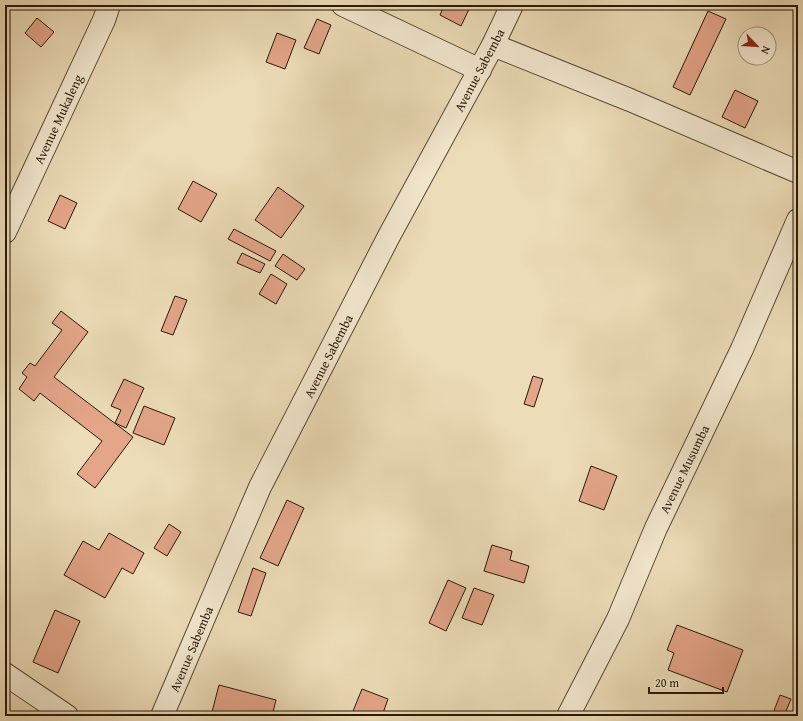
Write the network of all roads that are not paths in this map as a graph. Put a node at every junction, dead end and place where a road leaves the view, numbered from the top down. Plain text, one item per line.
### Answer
1 (110, 5) edge
2 (343, 5) edge
3 (512, 5) edge
4 (494, 45) junction
5 (480, 70) junction
6 (798, 172) edge
7 (798, 220) edge
8 (5, 232) edge
9 (5, 674) edge
10 (67, 716) edge
11 (162, 716) edge
12 (568, 716) edge

1 - 8 street, Avenue Mukaleng
2 - 5 street
3 - 4 street, Avenue Sabemba
4 - 5 street, Avenue Sabemba
4 - 6 street
5 - 11 street, Avenue Sabemba
7 - 12 street, Avenue Musumba
9 - 10 street

